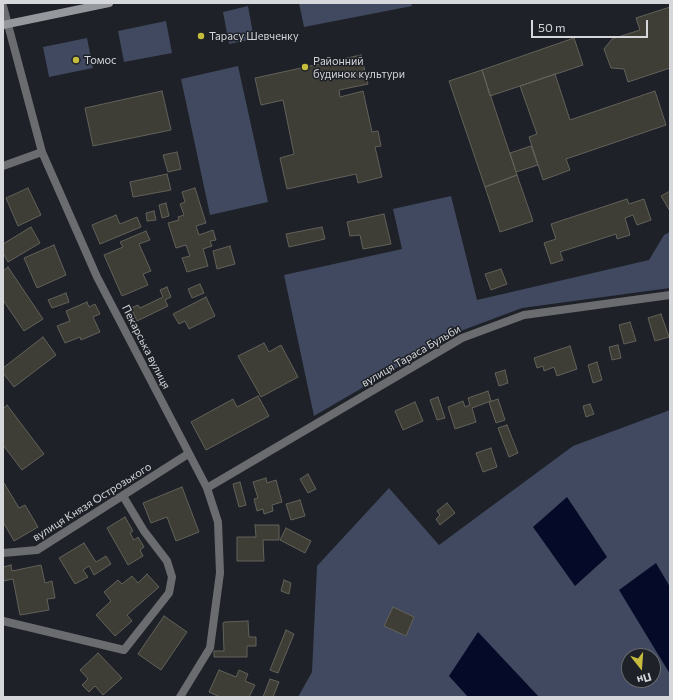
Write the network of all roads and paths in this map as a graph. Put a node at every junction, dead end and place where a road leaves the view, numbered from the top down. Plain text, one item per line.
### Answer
1 (109, 3) edge
2 (3, 6) edge
3 (5, 24) edge
4 (42, 152) junction
5 (3, 166) edge
6 (670, 295) edge
7 (188, 454) junction
8 (207, 488) junction
9 (123, 496) junction
10 (3, 553) edge
11 (3, 621) edge
12 (180, 697) edge

1 - 3 main road
2 - 3 street, Пекарська вулиця
3 - 4 street, Пекарська вулиця
4 - 5 street
4 - 7 street, Пекарська вулиця
6 - 8 street, вулиця Тараса Бульби
7 - 8 street, Пекарська вулиця
7 - 9 street, вулиця Князя Острозького
8 - 12 street, Пекарська вулиця
9 - 10 street, вулиця Князя Острозького
9 - 11 street

